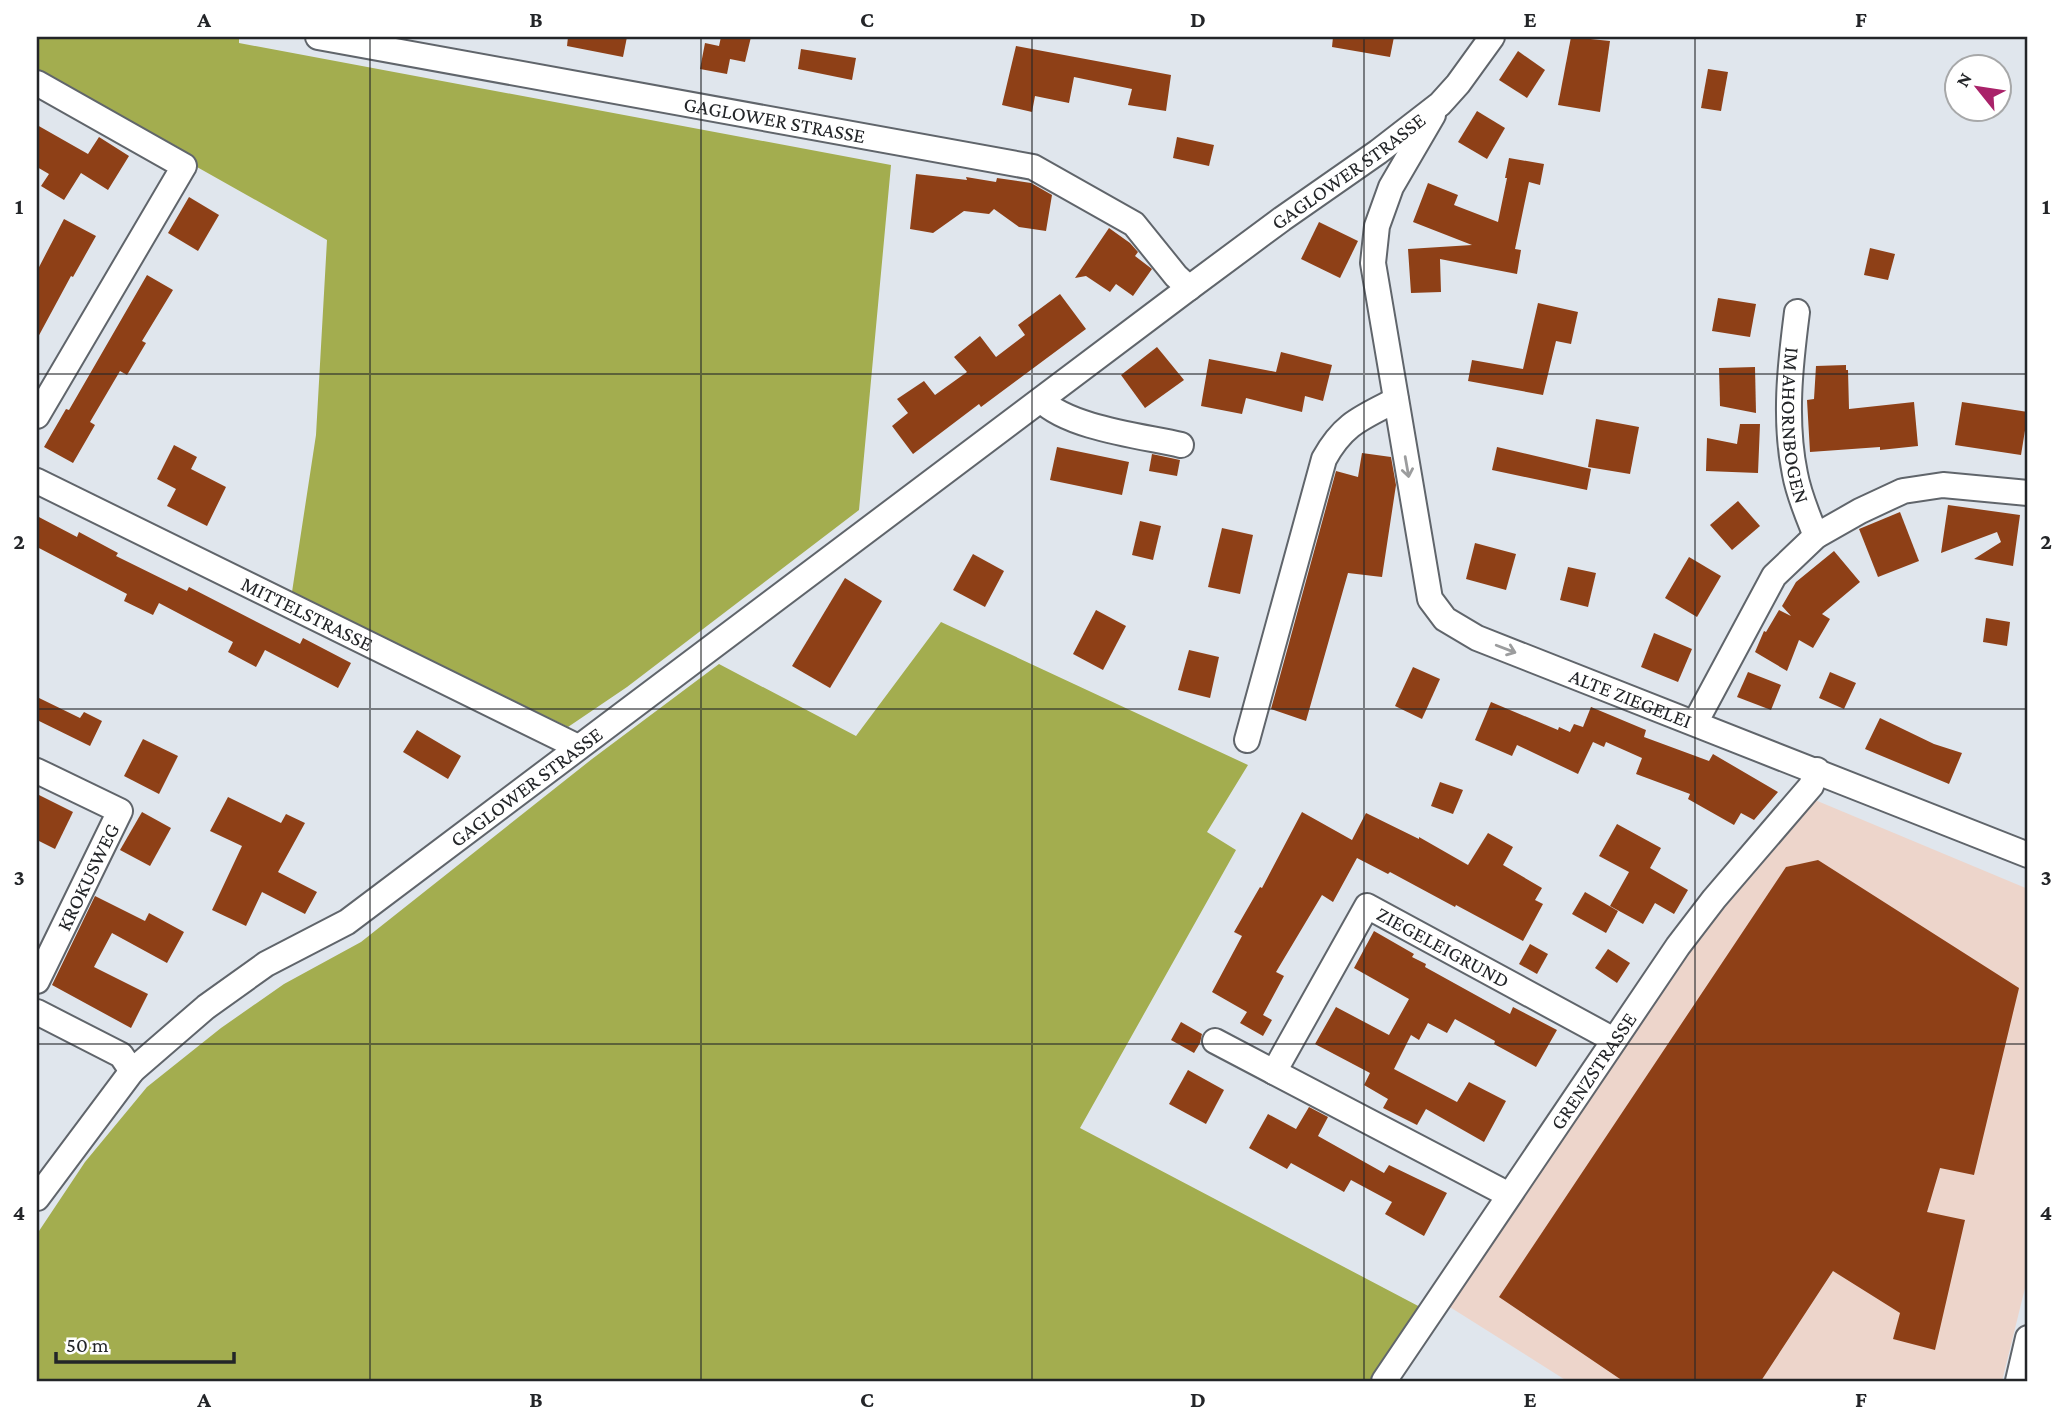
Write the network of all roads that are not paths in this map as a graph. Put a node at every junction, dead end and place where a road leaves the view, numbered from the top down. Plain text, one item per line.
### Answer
1 (318, 37) edge
2 (1492, 37) edge
3 (37, 83) edge
4 (1440, 104) junction
5 (1378, 152) junction
6 (1391, 187) junction
7 (1189, 288) junction
8 (1797, 312) dead end
9 (1041, 400) junction
10 (1396, 400) junction
11 (37, 416) edge
12 (1181, 445) dead end
13 (37, 481) edge
14 (2028, 493) edge
15 (1815, 536) junction
16 (1695, 723) junction
17 (1247, 740) dead end
18 (578, 747) junction
19 (37, 771) edge
20 (1817, 771) junction
21 (2028, 855) edge
22 (37, 981) edge
23 (37, 1012) edge
24 (1614, 1040) junction
25 (1215, 1041) dead end
26 (132, 1071) junction
27 (1274, 1072) junction
28 (1508, 1195) junction
29 (37, 1198) edge
30 (2028, 1338) edge
31 (1384, 1381) edge
32 (2018, 1381) edge

1 - 7 street, GAGLOWER STRASSE
2 - 4 street, GAGLOWER STRASSE
3 - 11 street
4 - 5 street, GAGLOWER STRASSE
4 - 6 street, ALTE ZIEGELEI
5 - 6 street
5 - 7 street, GAGLOWER STRASSE
6 - 10 street, ALTE ZIEGELEI
7 - 9 street, GAGLOWER STRASSE
8 - 15 street, IM AHORNBOGEN
9 - 12 street
9 - 18 street, GAGLOWER STRASSE
10 -> 16 street, ALTE ZIEGELEI
10 - 17 street
13 - 18 street, MITTELSTRASSE
14 - 15 street, IM AHORNBOGEN
15 - 16 street, IM AHORNBOGEN
16 - 20 street, ALTE ZIEGELEI
18 - 26 street, GAGLOWER STRASSE
19 - 22 street, KROKUSWEG
20 - 21 street, ALTE ZIEGELEI
20 - 24 street, GRENZSTRASSE
23 - 26 street
24 - 27 street, ZIEGELEIGRUND
24 - 28 street, GRENZSTRASSE
25 - 27 street
26 - 29 street, GAGLOWER STRASSE
27 - 28 street
28 - 31 street, GRENZSTRASSE
30 - 32 street

